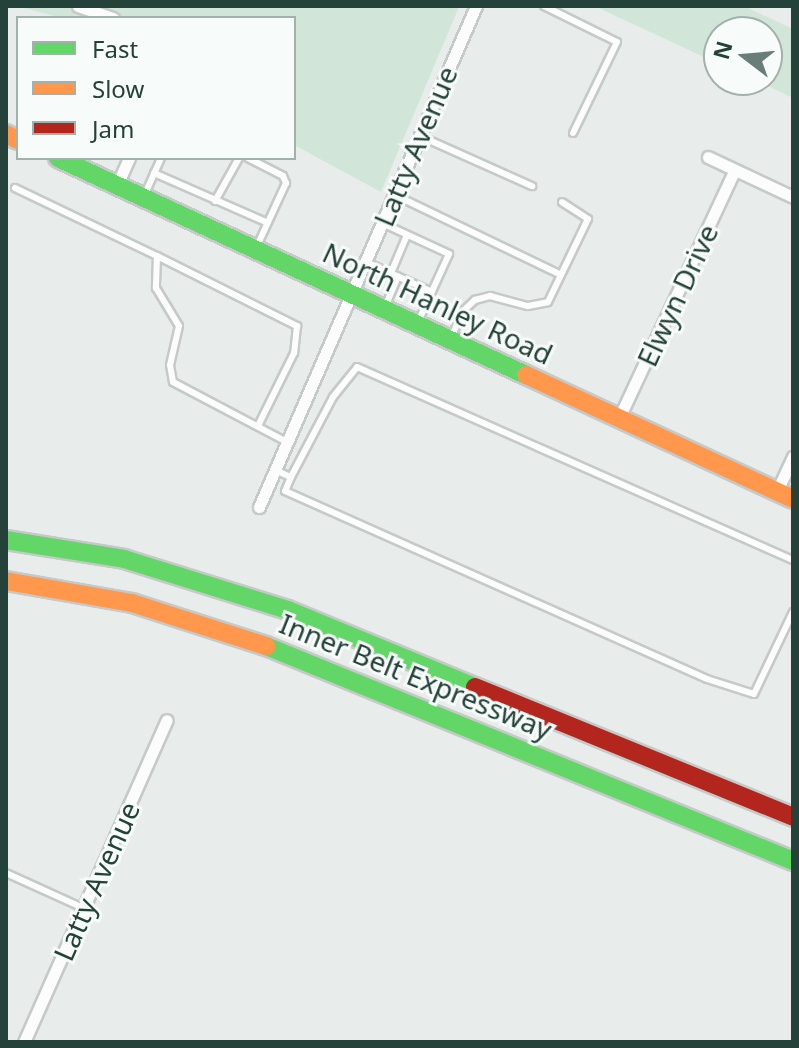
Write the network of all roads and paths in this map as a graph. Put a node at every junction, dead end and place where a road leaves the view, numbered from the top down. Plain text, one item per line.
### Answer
1 (78, 6) edge
2 (476, 6) edge
3 (544, 6) edge
4 (107, 16) edge
5 (573, 133) dead end
6 (420, 136) junction
7 (708, 157) dead end
8 (62, 160) edge
9 (128, 160) edge
10 (160, 160) edge
11 (238, 160) edge
12 (252, 160) edge
13 (734, 171) junction
14 (154, 173) junction
15 (117, 185) junction
16 (532, 186) dead end
17 (15, 188) dead end
18 (394, 195) junction
19 (144, 197) junction
20 (793, 197) edge
21 (215, 201) junction
22 (562, 202) dead end
23 (268, 223) junction
24 (382, 223) junction
25 (407, 235) junction
26 (255, 249) junction
27 (157, 256) junction
28 (365, 262) junction
29 (391, 273) junction
30 (561, 275) junction
31 (398, 277) junction
32 (432, 292) junction
33 (352, 293) junction
34 (385, 308) junction
35 (418, 324) junction
36 (451, 339) junction
37 (619, 418) junction
38 (258, 426) junction
39 (287, 442) junction
40 (793, 456) edge
41 (275, 470) junction
42 (291, 477) junction
43 (785, 495) edge
44 (259, 507) dead end
45 (6, 540) edge
46 (793, 560) edge
47 (6, 581) edge
48 (793, 612) edge
49 (167, 720) dead end
50 (793, 817) edge
51 (793, 861) edge
52 (6, 873) edge
53 (84, 908) junction
54 (24, 1042) edge

1 - 4 street
2 - 6 street, Latty Avenue
3 - 5 lane
6 - 16 lane
6 - 18 street, Latty Avenue
7 - 13 street
8 - 15 main road, North Hanley Road
9 - 15 street
10 - 14 lane
11 - 21 lane
12 - 23 lane
13 - 20 street
13 - 37 street, Elwyn Drive
14 - 19 lane
14 - 21 lane
15 - 19 main road, North Hanley Road
17 - 27 lane
18 - 24 street, Latty Avenue
18 - 30 lane
19 - 26 main road, North Hanley Road
21 - 23 lane
22 - 30 lane
23 - 26 lane
24 - 25 lane
24 - 28 street, Latty Avenue
25 - 29 lane
25 - 32 lane
26 - 33 main road, North Hanley Road
27 - 38 lane
27 - 38 lane
28 - 29 lane
28 - 33 street, Latty Avenue
29 - 31 lane
30 - 36 lane
31 - 32 lane
31 - 34 lane
32 - 35 lane
33 - 34 main road, North Hanley Road
33 - 39 street, Latty Avenue
34 - 35 main road, North Hanley Road
35 - 36 main road, North Hanley Road
36 - 37 main road, North Hanley Road
37 - 43 main road, North Hanley Road
38 - 39 lane
39 - 41 street, Latty Avenue
40 - 43 street
41 - 42 lane
41 - 44 street, Latty Avenue
42 - 46 lane
42 - 48 lane
45 - 50 main road, Inner Belt Expressway
47 - 51 main road, Inner Belt Expressway
49 - 53 street, Latty Avenue
52 - 53 lane
53 - 54 street, Latty Avenue

